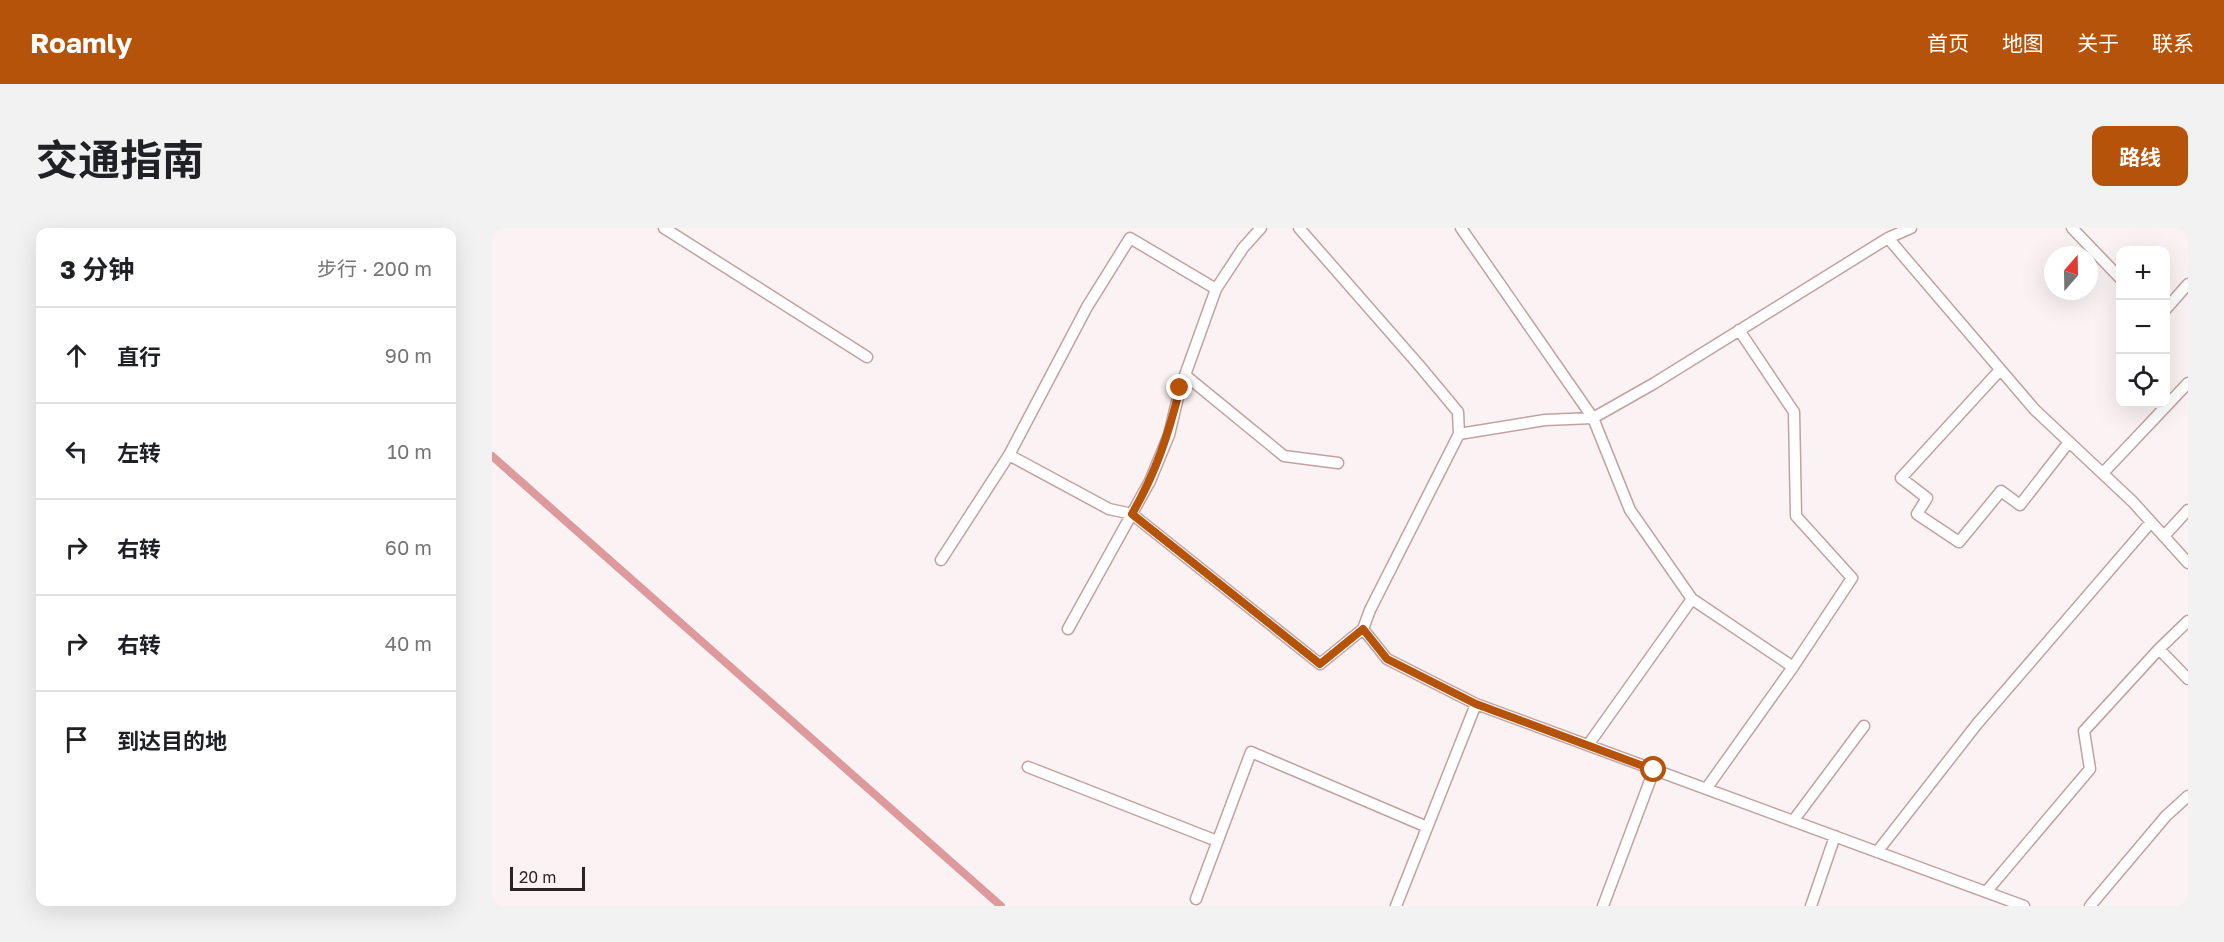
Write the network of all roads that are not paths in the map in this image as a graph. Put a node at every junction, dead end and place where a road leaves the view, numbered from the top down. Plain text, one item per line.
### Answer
1 (664, 228) edge
2 (1261, 228) edge
3 (1299, 228) edge
4 (1461, 228) edge
5 (1911, 228) edge
6 (2072, 228) edge
7 (1888, 238) junction
8 (2116, 273) edge
9 (2188, 284) edge
10 (1216, 289) junction
11 (2170, 304) edge
12 (1738, 330) junction
13 (867, 357) dead end
14 (2000, 370) junction
15 (1185, 375) junction
16 (2188, 382) edge
17 (1593, 418) junction
18 (1459, 434) junction
19 (2069, 442) junction
20 (1010, 455) junction
21 (1338, 463) dead end
22 (2103, 473) junction
23 (2188, 510) edge
24 (1132, 514) junction
25 (2151, 522) junction
26 (2164, 536) junction
27 (941, 560) dead end
28 (2188, 563) edge
29 (1692, 598) junction
30 (2188, 621) edge
31 (1068, 629) dead end
32 (1363, 629) junction
33 (2159, 649) junction
34 (1793, 667) junction
35 (2188, 679) edge
36 (1476, 704) junction
37 (1864, 726) dead end
38 (1588, 745) junction
39 (1028, 767) dead end
40 (1654, 770) junction
41 (1706, 789) junction
42 (2188, 796) edge
43 (1793, 821) junction
44 (1427, 827) junction
45 (1835, 836) junction
46 (1217, 841) junction
47 (1877, 852) junction
48 (1986, 892) junction
49 (1196, 899) dead end
50 (2009, 903) edge
51 (1396, 906) edge
52 (1603, 906) edge
53 (1811, 906) edge
54 (2024, 906) edge
55 (2091, 906) edge

1 - 13 lane
2 - 10 lane
3 - 18 lane
4 - 17 lane
5 - 7 lane
6 - 8 lane
7 - 12 lane
7 - 14 lane
9 - 11 lane
10 - 15 lane
10 - 20 lane
12 - 17 lane
12 - 34 lane
14 - 19 lane
14 - 19 lane
15 - 21 lane
15 - 24 lane
16 - 22 lane
17 - 18 lane
17 - 29 lane
18 - 32 lane
19 - 22 lane
20 - 24 lane
20 - 27 lane
22 - 25 lane
23 - 26 lane
24 - 31 lane
24 - 32 lane
25 - 26 lane
25 - 47 lane
26 - 28 lane
29 - 34 lane
29 - 38 lane
30 - 33 lane
32 - 36 lane
33 - 35 lane
33 - 48 lane
34 - 41 lane
36 - 38 lane
36 - 44 lane
37 - 43 lane
38 - 40 lane
39 - 46 lane
40 - 41 lane
40 - 52 lane
41 - 43 lane
42 - 55 lane
43 - 45 lane
44 - 46 lane
44 - 51 lane
45 - 47 lane
45 - 53 lane
46 - 49 lane
47 - 48 lane
48 - 50 lane
50 - 54 lane

